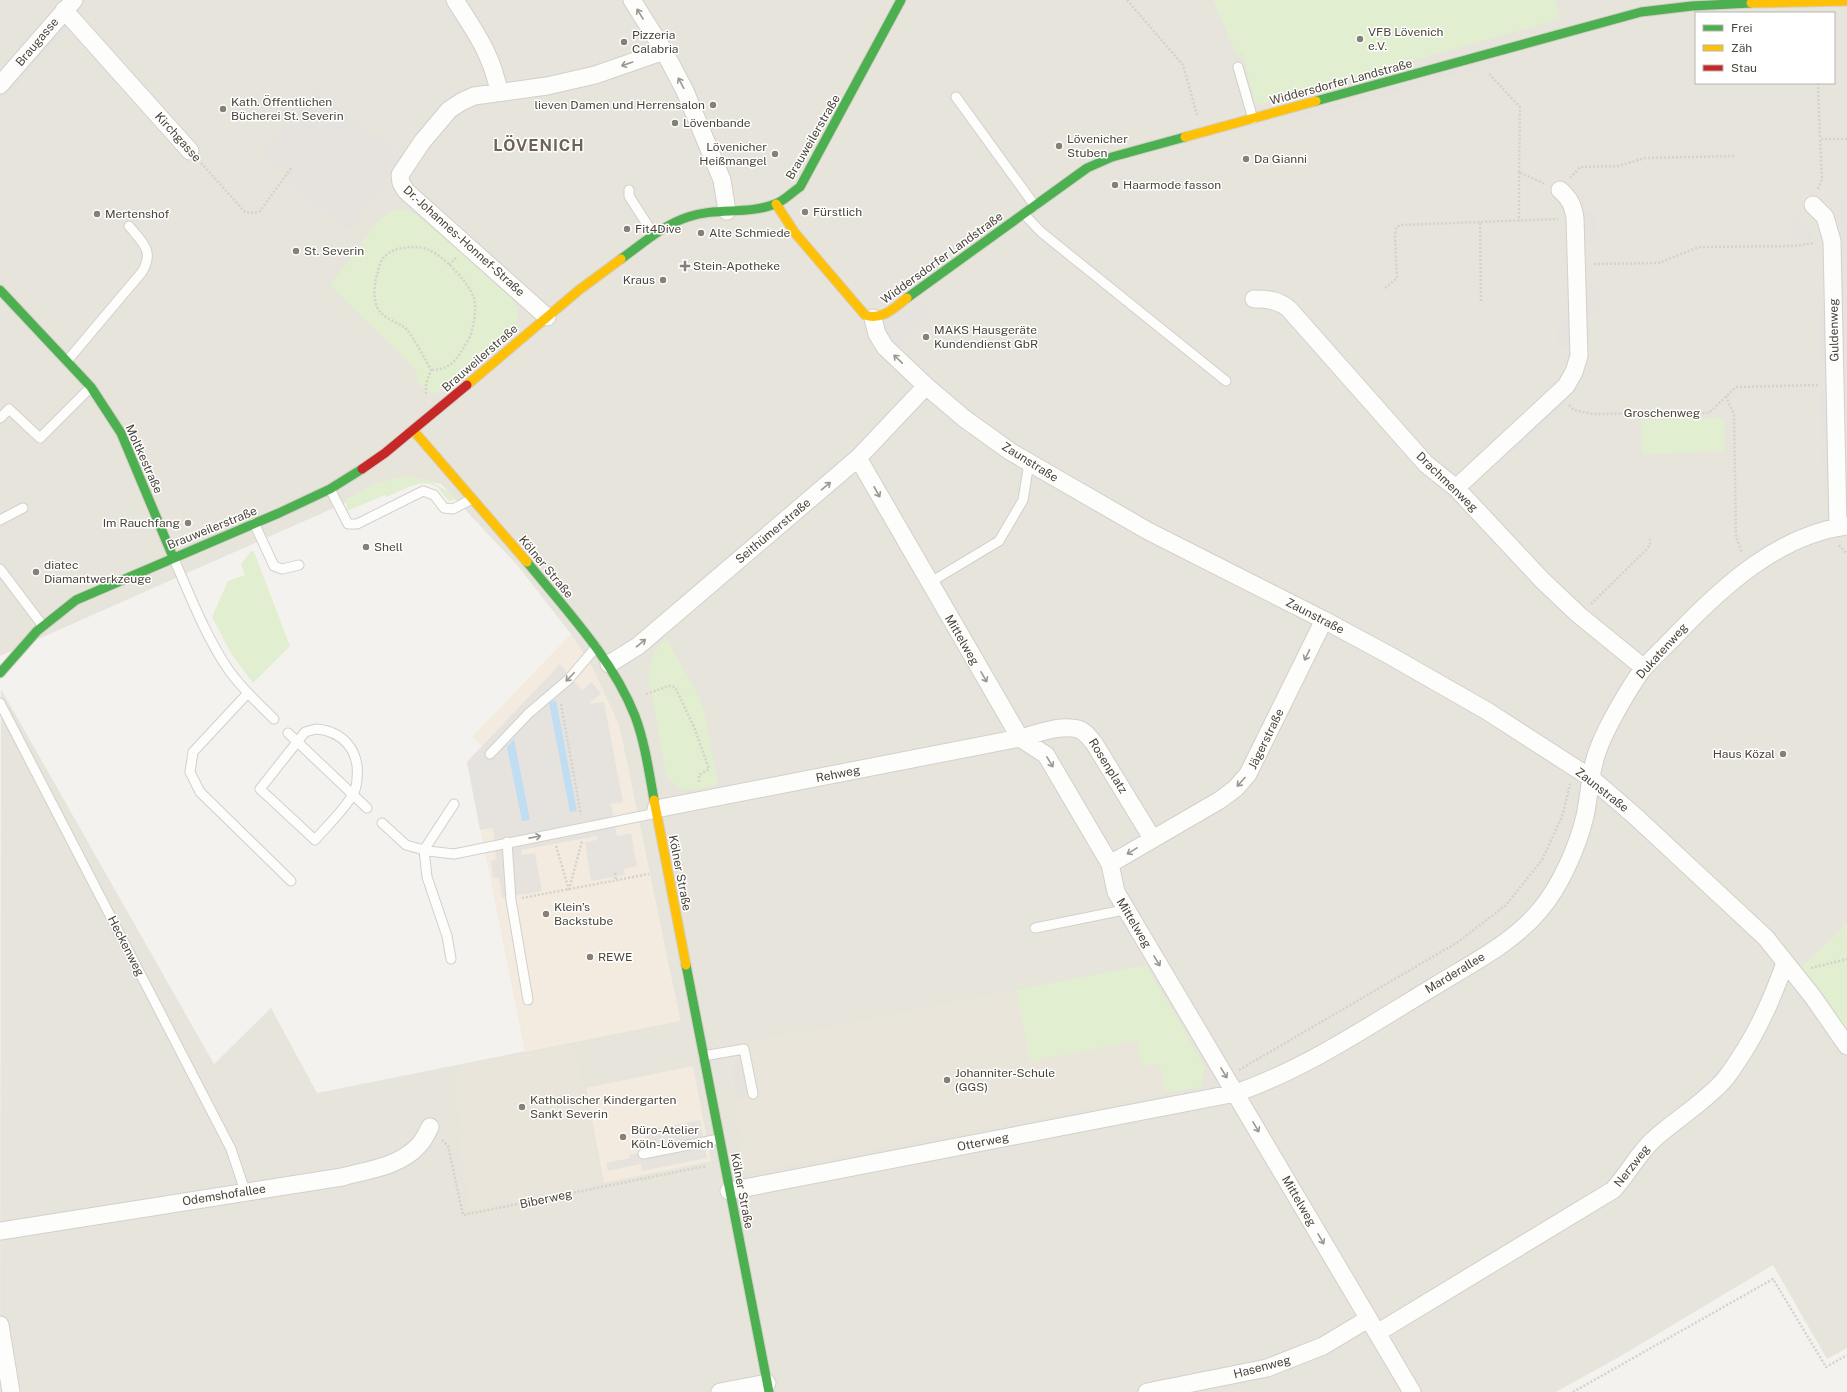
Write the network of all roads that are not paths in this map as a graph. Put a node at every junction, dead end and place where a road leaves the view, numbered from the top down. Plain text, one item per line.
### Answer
1 (455, 0) edge
2 (632, 0) edge
3 (901, 0) edge
4 (1847, 2) edge
5 (1669, 3) edge
6 (69, 5) edge
7 (664, 51) junction
8 (1238, 67) dead end
9 (0, 85) edge
10 (498, 92) junction
11 (956, 97) dead end
12 (1253, 119) junction
13 (190, 151) road end
14 (629, 190) dead end
15 (1560, 190) road end
16 (776, 204) junction
17 (1813, 205) road end
18 (1035, 206) junction
19 (727, 211) junction
20 (1024, 214) junction
21 (129, 226) dead end
22 (654, 235) junction
23 (1, 294) edge
24 (1254, 299) dead end
25 (546, 317) junction
26 (873, 318) junction
27 (66, 361) junction
28 (1226, 381) dead end
29 (926, 386) junction
30 (91, 387) junction
31 (0, 418) edge
32 (413, 430) junction
33 (858, 458) junction
34 (1029, 463) junction
35 (1456, 488) junction
36 (330, 489) junction
37 (472, 499) junction
38 (23, 508) dead end
39 (0, 520) edge
40 (254, 523) junction
41 (1843, 527) edge
42 (172, 557) junction
43 (299, 565) dead end
44 (0, 569) edge
45 (929, 583) junction
46 (1324, 620) junction
47 (43, 626) junction
48 (596, 647) junction
49 (609, 664) junction
50 (1644, 668) junction
51 (0, 672) edge
52 (248, 694) junction
53 (0, 703) edge
54 (274, 719) dead end
55 (288, 733) dead end
56 (1020, 738) junction
57 (297, 742) junction
58 (490, 754) dead end
59 (1591, 778) junction
60 (353, 795) junction
61 (454, 804) dead end
62 (367, 808) dead end
63 (656, 811) junction
64 (382, 822) dead end
65 (1152, 838) junction
66 (507, 842) junction
67 (424, 850) junction
68 (1110, 864) junction
69 (291, 881) dead end
70 (1125, 908) junction
71 (1035, 928) dead end
72 (451, 959) dead end
73 (1785, 963) junction
74 (528, 1000) dead end
75 (1847, 1046) edge
76 (703, 1056) junction
77 (1236, 1093) junction
78 (753, 1094) dead end
79 (430, 1126) road end
80 (719, 1139) junction
81 (643, 1154) dead end
82 (246, 1191) junction
83 (729, 1191) junction
84 (0, 1231) edge
85 (1368, 1319) junction
86 (0, 1325) edge
87 (1377, 1333) junction
88 (768, 1388) edge
89 (11, 1392) edge
90 (720, 1392) edge
91 (1147, 1392) edge
92 (1412, 1392) edge

1 - 10 street
7 -> 2 street
3 - 16 street, Brauweilerstraße
4 - 5 street, Widdersdorfer Landstraße
5 - 12 street, Widdersdorfer Landstraße
6 - 9 street, Braugasse
6 - 13 street, Kirchgasse
7 -> 10 street, Dr.-Johannes-Honnef-Straße
19 -> 7 street
8 - 12 lane
10 - 25 street, Dr.-Johannes-Honnef-Straße
11 - 18 lane
12 - 18 street, Widdersdorfer Landstraße
14 - 22 lane
15 - 35 street
16 - 19 street, Brauweilerstraße
16 - 26 street
17 - 41 street, Guldenweg
18 - 20 street, Widdersdorfer Landstraße
19 - 22 street, Brauweilerstraße
20 - 26 street, Widdersdorfer Landstraße
20 - 28 lane
21 - 27 lane
22 - 25 street, Brauweilerstraße
23 - 27 street, Moltkestraße
24 - 35 street, Drachmenweg
25 - 32 street, Brauweilerstraße
29 -> 26 street, Zaunstraße
27 - 30 street, Moltkestraße
29 - 33 street, Seithümerstraße
29 - 34 street, Zaunstraße
30 - 31 lane
30 - 42 street, Moltkestraße
32 - 36 street, Brauweilerstraße
32 - 37 street, Kölner Straße
33 -> 45 street, Mittelweg
49 -> 33 street, Seithümerstraße
34 - 45 lane
34 - 46 street, Zaunstraße
35 - 50 street, Drachmenweg
36 - 37 lane
36 - 40 street, Brauweilerstraße
37 - 48 street, Kölner Straße
38 - 39 lane
40 - 42 street, Brauweilerstraße
40 - 43 lane
41 - 50 street, Dukatenweg
42 - 47 street, Brauweilerstraße
42 - 52 lane
44 - 47 lane
45 -> 56 street, Mittelweg
46 - 59 street, Zaunstraße
46 -> 65 street, Jägerstraße
47 - 51 street, Brauweilerstraße
48 - 49 street, Kölner Straße
48 -> 58 lane
49 - 63 street, Kölner Straße
50 - 59 street, Dukatenweg
52 - 54 lane
52 - 69 lane
53 - 82 lane, Heckenweg
55 - 57 lane
56 - 63 street, Rehweg
56 - 65 street, Rosenplatz
56 -> 68 street, Mittelweg
57 - 60 lane
57 - 60 lane
57 - 60 lane
59 - 73 street, Zaunstraße
59 - 77 street, Marderallee
60 - 62 lane
61 - 67 lane
66 -> 63 lane
63 - 76 street, Kölner Straße
64 - 67 lane
65 -> 68 street, Jägerstraße
66 - 67 lane
66 - 74 lane
67 - 72 lane
68 - 70 street, Mittelweg
70 - 71 lane
70 -> 77 street, Mittelweg
73 - 75 street, Zaunstraße
73 - 87 street, Nerzweg
76 - 78 lane
76 - 80 street, Kölner Straße
77 - 83 street, Otterweg
77 -> 85 street, Mittelweg
79 - 82 street, Odemshofallee
80 - 81 lane
80 - 83 street, Kölner Straße
82 - 84 street, Odemshofallee
83 - 88 street, Kölner Straße
85 - 87 street, Mittelweg
85 - 91 street, Hasenweg
86 - 89 street
87 - 92 street, Mittelweg
88 - 90 street

